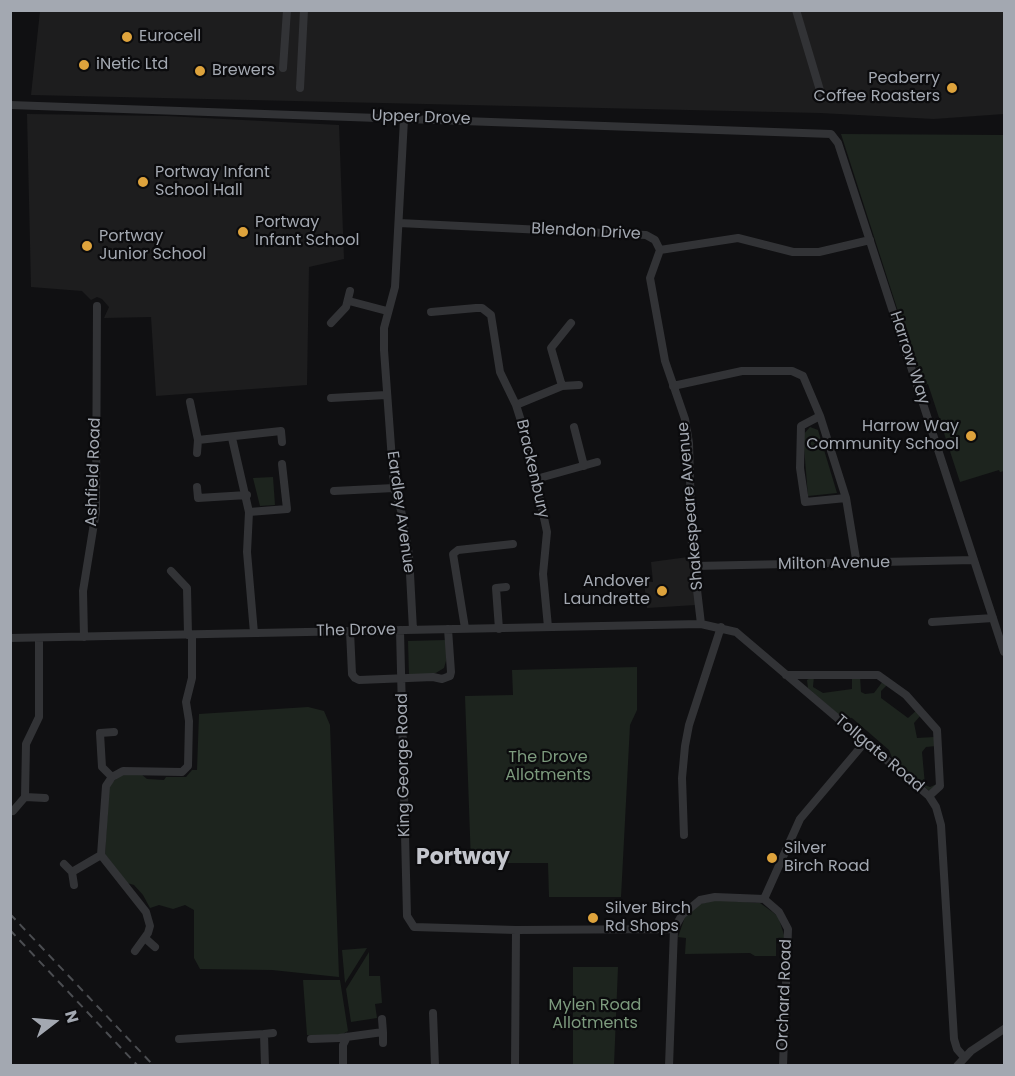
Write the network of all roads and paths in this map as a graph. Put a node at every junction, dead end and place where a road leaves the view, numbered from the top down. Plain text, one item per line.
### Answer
1 (287, 10) edge
2 (304, 10) edge
3 (796, 10) edge
4 (283, 68) dead end
5 (300, 88) dead end
6 (822, 97) dead end
7 (10, 105) edge
8 (404, 118) junction
9 (831, 134) joint
10 (399, 223) junction
11 (870, 240) junction
12 (660, 250) junction
13 (97, 306) dead end
14 (387, 312) junction
15 (431, 312) dead end
16 (331, 323) dead end
17 (571, 323) dead end
18 (579, 385) dead end
19 (562, 386) junction
20 (673, 386) junction
21 (386, 395) junction
22 (331, 398) dead end
23 (190, 402) dead end
24 (516, 405) junction
25 (820, 416) junction
26 (574, 428) dead end
27 (232, 438) junction
28 (198, 441) junction
29 (282, 442) dead end
30 (197, 453) dead end
31 (597, 462) dead end
32 (282, 464) dead end
33 (584, 466) junction
34 (536, 479) junction
35 (197, 487) dead end
36 (394, 488) junction
37 (334, 491) dead end
38 (247, 495) junction
39 (846, 498) junction
40 (249, 512) junction
41 (513, 544) dead end
42 (974, 560) junction
43 (857, 565) junction
44 (695, 566) junction
45 (171, 571) dead end
46 (506, 587) dead end
47 (993, 618) junction
48 (932, 622) dead end
49 (701, 624) junction
50 (548, 627) junction
51 (721, 627) junction
52 (465, 628) junction
53 (448, 629) junction
54 (499, 629) junction
55 (400, 630) junction
56 (413, 630) junction
57 (350, 631) junction
58 (254, 633) junction
59 (190, 635) junction
60 (84, 637) junction
61 (10, 638) edge
62 (39, 638) junction
63 (1005, 652) edge
64 (808, 674) junction
65 (786, 675) junction
66 (402, 678) junction
67 (801, 687) junction
68 (114, 732) dead end
69 (89, 733) dead end
70 (100, 733) junction
71 (864, 742) junction
72 (112, 777) junction
73 (929, 796) junction
74 (25, 797) junction
75 (45, 798) dead end
76 (13, 811) dead end
77 (684, 835) dead end
78 (100, 855) junction
79 (64, 864) dead end
80 (72, 872) junction
81 (74, 885) dead end
82 (764, 898) junction
83 (674, 929) junction
84 (516, 930) junction
85 (146, 939) junction
86 (155, 947) dead end
87 (135, 951) dead end
88 (433, 1013) dead end
89 (382, 1019) dead end
90 (1005, 1029) edge
91 (383, 1032) junction
92 (347, 1037) junction
93 (179, 1039) dead end
94 (311, 1039) dead end
95 (383, 1043) dead end
96 (964, 1058) junction
97 (265, 1065) edge
98 (343, 1065) edge
99 (435, 1065) edge
100 (515, 1065) edge
101 (669, 1065) edge
102 (783, 1065) edge
103 (957, 1065) edge

1 - 4 street
2 - 5 street
3 - 6 street
7 - 8 street, Upper Drove
8 - 9 street, Upper Drove
8 - 10 street, Eardley Avenue
9 - 11 street, Harrow Way
10 - 12 street, Blendon Drive
10 - 14 street, Eardley Avenue
11 - 12 street, Blendon Drive
11 - 42 street, Harrow Way
12 - 20 street, Shakespeare Avenue
13 - 60 street, Ashfield Road
14 - 16 street
14 - 21 street, Eardley Avenue
15 - 24 street, Brackenbury
17 - 19 street
18 - 19 street
19 - 24 street
20 - 25 street
20 - 44 street, Shakespeare Avenue
21 - 22 street
21 - 36 street, Eardley Avenue
23 - 28 street
24 - 34 street, Brackenbury
25 - 39 street
25 - 39 street
26 - 33 street
27 - 28 street
27 - 29 street
27 - 38 street
28 - 30 street
31 - 33 street
32 - 40 street
33 - 34 street
34 - 50 street, Brackenbury
35 - 38 street
36 - 37 street
36 - 56 street, Eardley Avenue
38 - 40 street
39 - 43 street
40 - 58 street
41 - 52 street
42 - 43 street, Milton Avenue
42 - 47 street, Harrow Way
43 - 44 street, Milton Avenue
44 - 49 street, Shakespeare Avenue
45 - 59 street
46 - 54 street
47 - 48 street
47 - 63 street, Harrow Way
49 - 50 street, The Drove
49 - 51 street, Tollgate Road
50 - 54 street, The Drove
51 - 65 street, Tollgate Road
51 - 77 street
52 - 53 street, The Drove
52 - 54 street, The Drove
53 - 56 street, The Drove
53 - 66 street, King George Road
55 - 56 street, The Drove
55 - 57 street, The Drove
55 - 66 street, King George Road
57 - 58 street, The Drove
57 - 66 street, King George Road
58 - 59 street, The Drove
59 - 60 street, The Drove
59 - 72 street
60 - 62 street, The Drove
61 - 62 street, The Drove
62 - 74 street
64 - 65 street
64 - 67 street
64 - 73 street
65 - 67 street, Tollgate Road
66 - 84 street, King George Road
67 - 71 street, Tollgate Road
68 - 70 street
69 - 70 street
70 - 72 street
71 - 73 street, Tollgate Road
71 - 82 street
72 - 78 street
73 - 96 street, Tollgate Road
74 - 75 street
74 - 76 street
78 - 80 street
78 - 85 street
79 - 80 street
80 - 81 street
82 - 83 street
82 - 102 street, Orchard Road
83 - 84 street, King George Road
83 - 101 street
84 - 100 street
85 - 86 street
85 - 87 street
88 - 99 street
89 - 91 street
90 - 96 street
91 - 92 street
91 - 95 street
92 - 94 street
92 - 98 street
93 - 97 street
96 - 103 street

